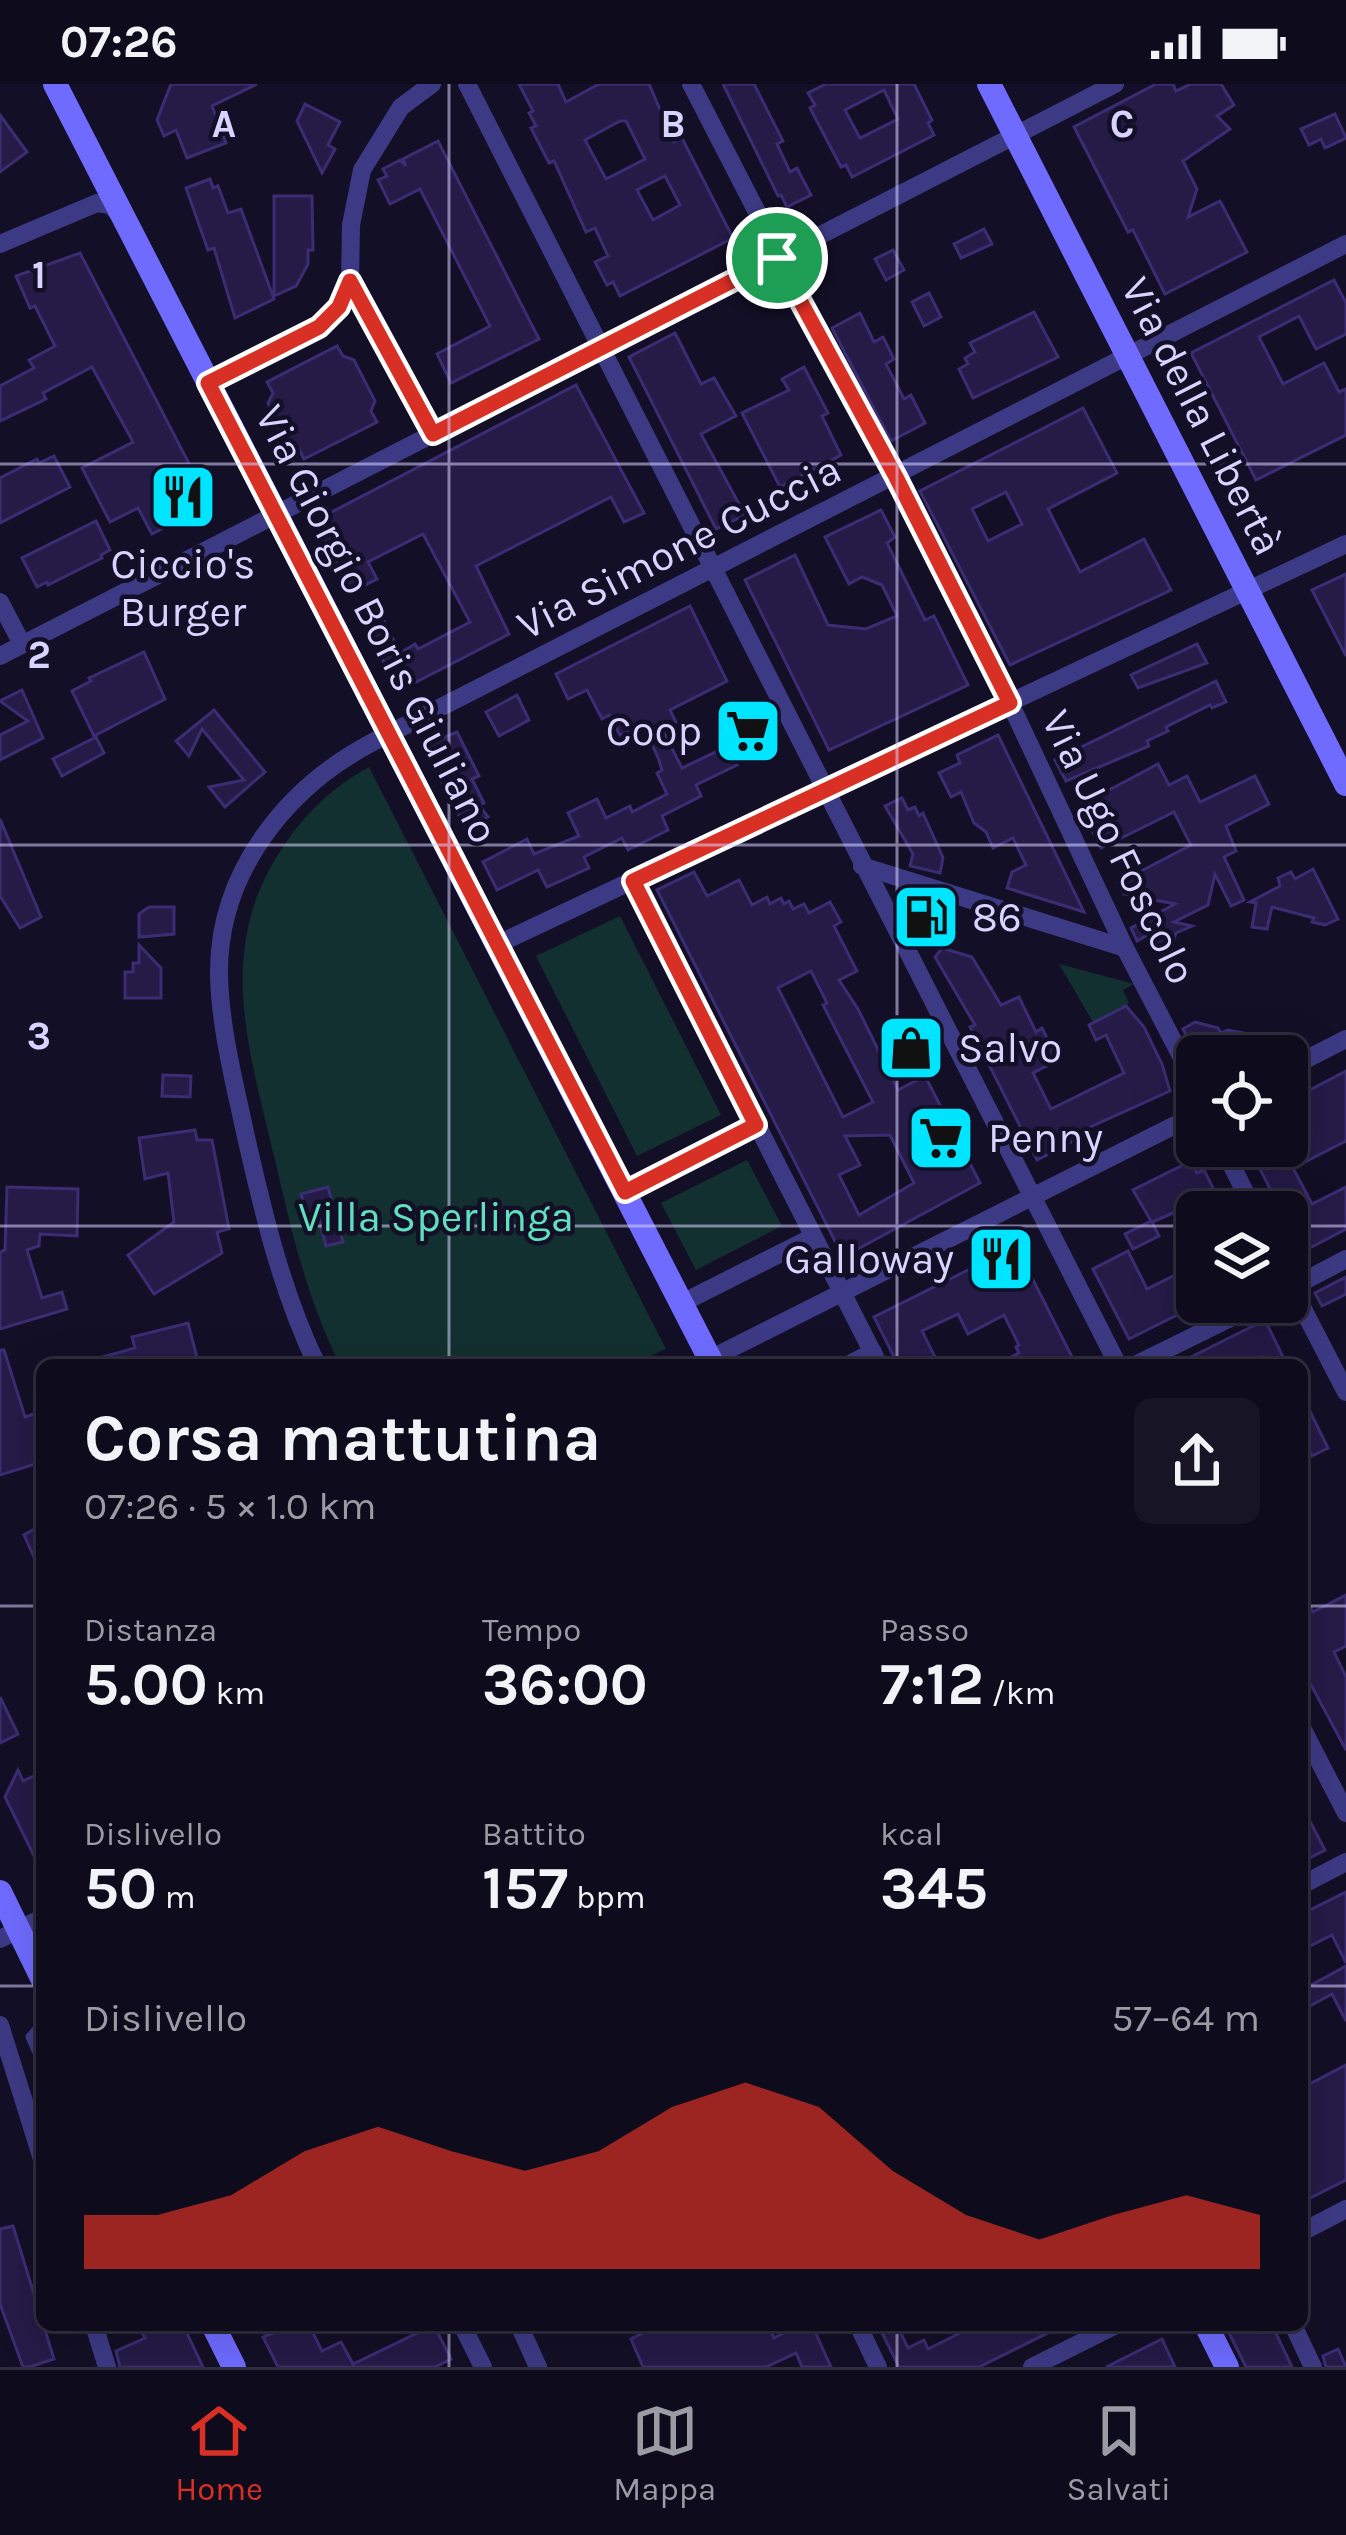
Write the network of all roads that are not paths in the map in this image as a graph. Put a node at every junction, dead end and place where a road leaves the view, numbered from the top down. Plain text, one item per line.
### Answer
1 (431, 84) edge
2 (467, 84) edge
3 (691, 84) edge
4 (989, 84) edge
5 (1115, 84) edge
6 (63, 87) edge
7 (1015, 135) junction
8 (122, 217) junction
9 (0, 244) edge
10 (1346, 244) edge
11 (777, 258) junction
12 (350, 281) junction
13 (599, 349) junction
14 (1128, 357) junction
15 (208, 383) junction
16 (433, 434) junction
17 (896, 477) junction
18 (276, 515) junction
19 (1346, 544) edge
20 (712, 570) junction
21 (1247, 590) junction
22 (0, 602) edge
23 (22, 644) junction
24 (0, 656) edge
25 (1010, 703) junction
26 (389, 734) junction
27 (1346, 784) edge
28 (824, 790) junction
29 (862, 866) junction
30 (633, 881) junction
31 (498, 944) junction
32 (1126, 948) junction
33 (1346, 1039) edge
34 (1176, 1046) edge
35 (1308, 1058) edge
36 (756, 1125) junction
37 (1176, 1125) edge
38 (625, 1192) junction
39 (1031, 1199) junction
40 (813, 1237) junction
41 (1346, 1259) edge
42 (1308, 1276) edge
43 (843, 1294) junction
44 (682, 1303) junction
45 (1308, 1321) edge
46 (1221, 1323) edge
47 (314, 1359) edge
48 (706, 1359) edge
49 (716, 1359) edge
50 (876, 1359) edge
51 (1115, 1359) edge
52 (1148, 1359) edge
53 (1346, 1392) edge
54 (1308, 1740) edge
55 (1346, 1813) edge
56 (1346, 1862) edge
57 (1308, 1882) edge
58 (0, 1892) edge
59 (36, 1921) edge
60 (9, 1934) edge
61 (36, 1970) edge
62 (0, 2024) edge
63 (36, 2139) edge
64 (1346, 2210) edge
65 (1308, 2229) edge
66 (96, 2331) edge
67 (223, 2331) edge
68 (465, 2331) edge
69 (522, 2331) edge
70 (861, 2331) edge
71 (1104, 2331) edge
72 (1209, 2331) edge
73 (1296, 2331) edge
74 (107, 2367) edge
75 (234, 2367) edge
76 (483, 2367) edge
77 (538, 2367) edge
78 (878, 2367) edge
79 (1032, 2367) edge
80 (1227, 2367) edge
81 (1313, 2367) edge

1 - 12 street
2 - 13 street
3 - 11 street, Via Ugo Foscolo
4 - 7 street, Via della Libertà
5 - 7 street
6 - 8 street, Via Giorgio Boris Giuliano
7 - 11 street
7 - 14 street, Via della Libertà
8 - 9 street
8 - 15 street, Via Giorgio Boris Giuliano
10 - 14 street, Via Simone Cuccia
11 - 13 street
11 - 17 street, Via Ugo Foscolo
12 - 15 street
12 - 16 street
13 - 16 street
13 - 20 street
14 - 17 street, Via Simone Cuccia
14 - 21 street, Via della Libertà
15 - 18 street, Via Giorgio Boris Giuliano
16 - 18 street
17 - 20 street, Via Simone Cuccia
17 - 25 street, Via Ugo Foscolo
18 - 23 street
18 - 26 street, Via Giorgio Boris Giuliano
19 - 21 street
20 - 26 street, Via Simone Cuccia
20 - 28 street
21 - 25 street
21 - 27 street, Via della Libertà
22 - 23 street
23 - 24 street
25 - 28 street
25 - 32 street, Via Ugo Foscolo
26 - 31 street, Via Giorgio Boris Giuliano
26 - 47 street, Via Simone Cuccia
28 - 29 street
28 - 30 street
29 - 32 street
29 - 39 street
30 - 31 street
30 - 36 street
31 - 38 street, Via Giorgio Boris Giuliano
32 - 34 street, Via Ugo Foscolo
33 - 35 street
36 - 38 street
36 - 40 street
37 - 39 street
38 - 44 street, Via Giorgio Boris Giuliano
39 - 43 street
39 - 51 street
40 - 43 street
40 - 44 street
41 - 42 street
43 - 49 street
43 - 50 street
44 - 48 street, Via Giorgio Boris Giuliano
45 - 53 street
46 - 52 street
54 - 55 street
56 - 57 street
58 - 60 street
59 - 60 street
60 - 61 street
62 - 63 street
64 - 65 street
66 - 74 street
67 - 75 street
68 - 76 street
69 - 77 street
70 - 78 street
71 - 79 street
72 - 80 street
73 - 81 street

